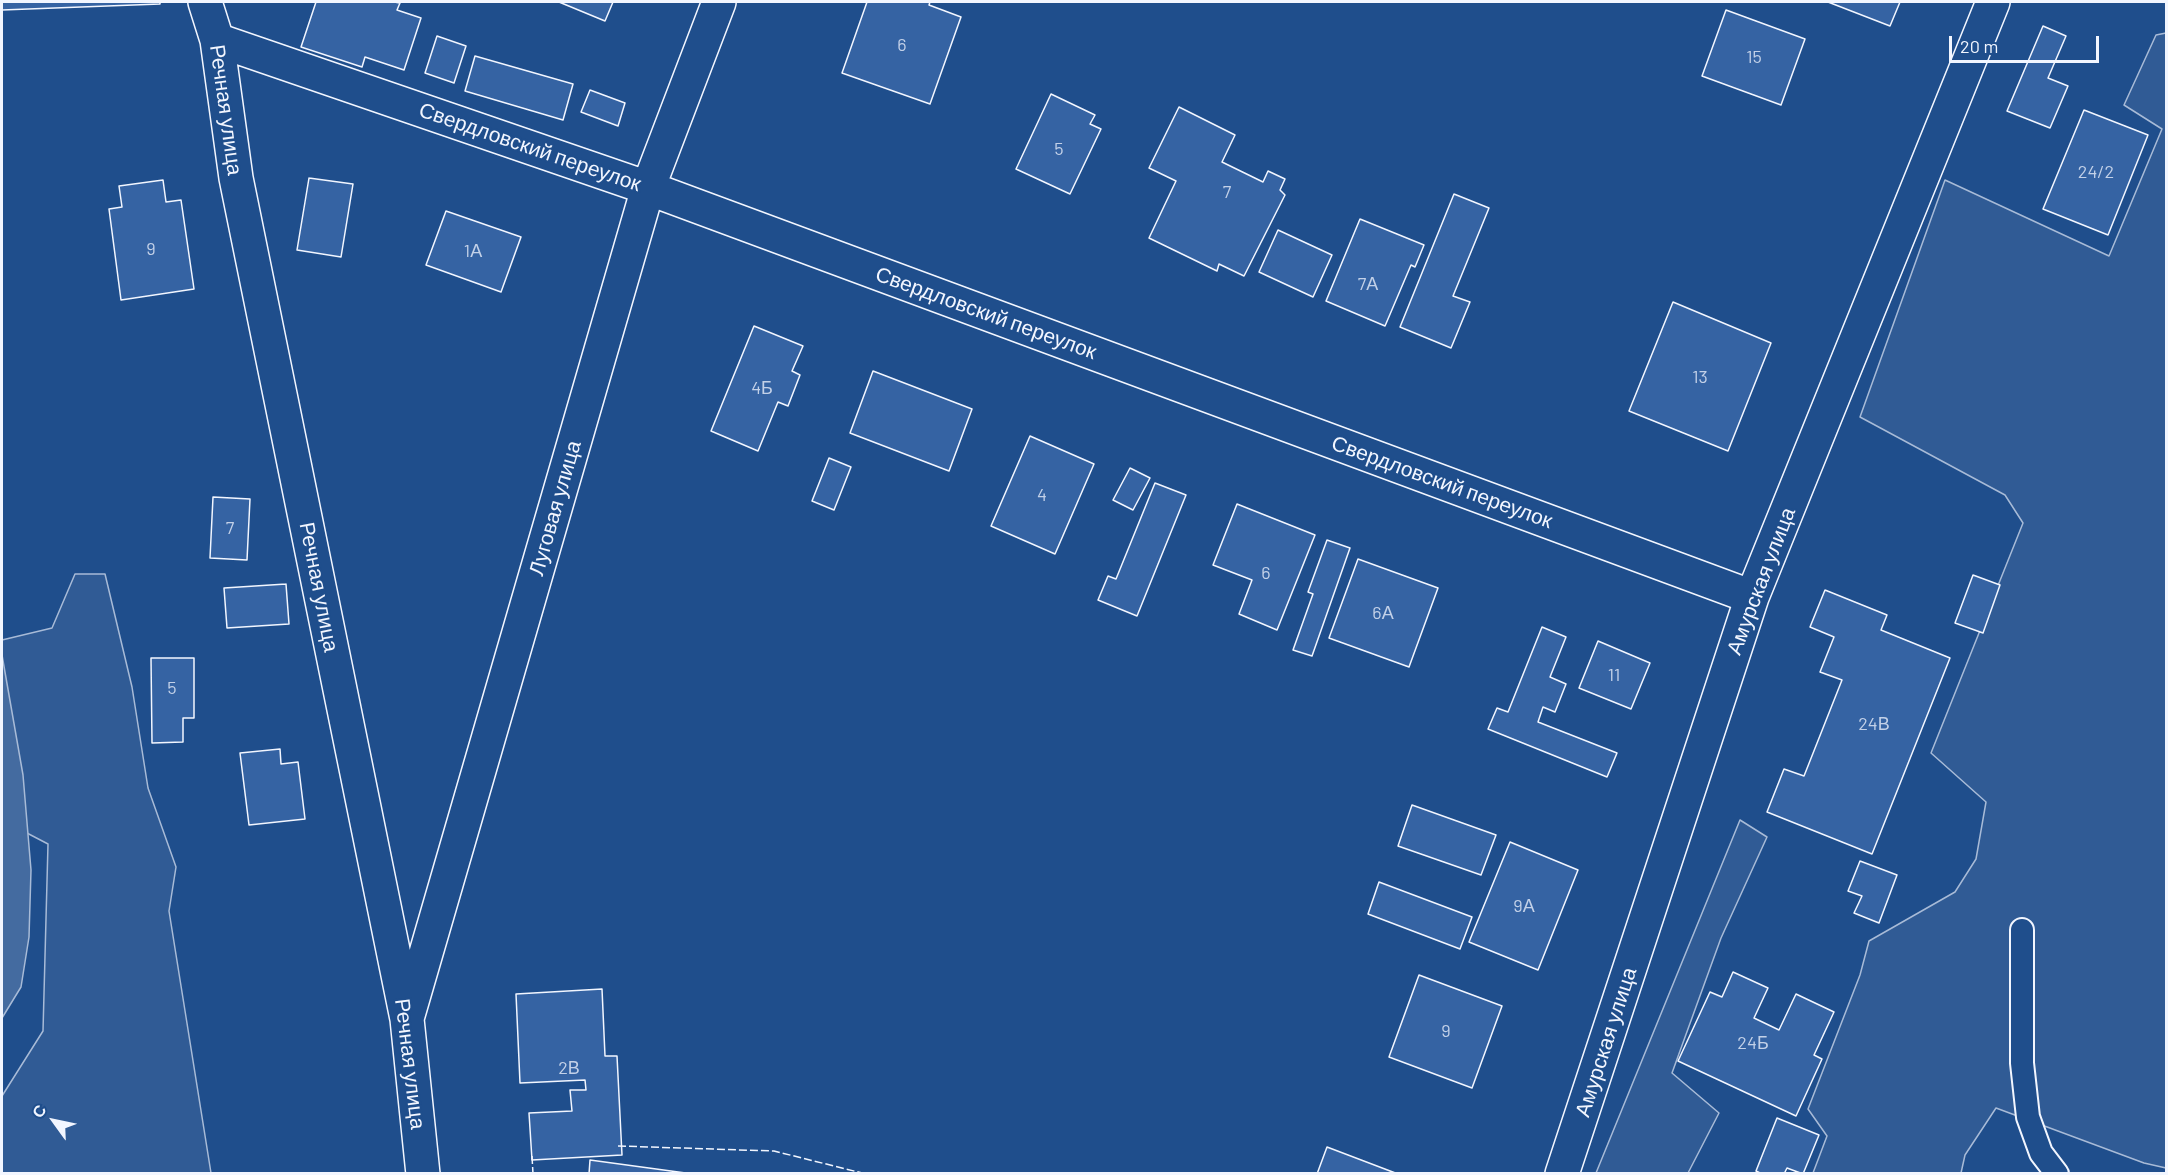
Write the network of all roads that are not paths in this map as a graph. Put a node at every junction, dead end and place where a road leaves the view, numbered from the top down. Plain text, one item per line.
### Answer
1 (205, 2) edge
2 (718, 2) edge
3 (1993, 2) edge
4 (217, 40) junction
5 (648, 188) junction
6 (1752, 597) junction
7 (2022, 930) dead end
8 (407, 1019) junction
9 (423, 1173) edge
10 (1562, 1173) edge
11 (2057, 1173) edge

1 - 4 street, Речная улица
2 - 5 street, Луговая улица
3 - 6 street, Амурская улица
4 - 5 street, Свердловский переулок
4 - 8 street, Речная улица
5 - 6 street, Свердловский переулок
5 - 8 street, Луговая улица
6 - 10 street, Амурская улица
7 - 11 lane
8 - 9 street, Речная улица

